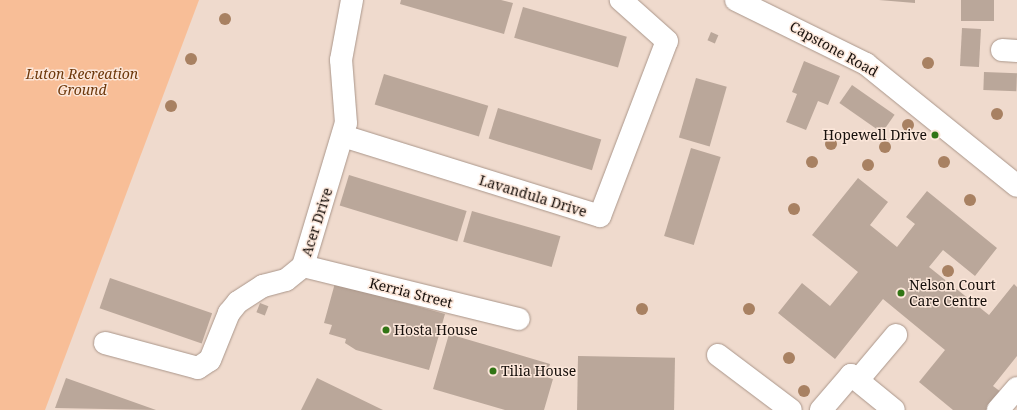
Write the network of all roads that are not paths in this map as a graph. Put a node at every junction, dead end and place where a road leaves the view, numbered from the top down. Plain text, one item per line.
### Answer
1 (352, 0) edge
2 (621, 0) edge
3 (736, 0) edge
4 (770, 8) edge
5 (343, 136) junction
6 (1017, 186) edge
7 (303, 266) junction
8 (519, 319) dead end
9 (896, 335) dead end
10 (105, 343) dead end
11 (718, 355) dead end
12 (858, 380) junction
13 (1017, 388) edge
14 (791, 410) edge
15 (821, 410) edge
16 (894, 410) edge
17 (998, 410) edge

1 - 5 street, Acer Drive
2 - 5 street, Lavandula Drive
3 - 4 street, Capstone Road
4 - 6 street, Capstone Road
5 - 7 street, Acer Drive
7 - 8 street, Kerria Street
7 - 10 street, Acer Drive
9 - 12 street
11 - 14 street
12 - 15 street
12 - 16 street
13 - 17 street

